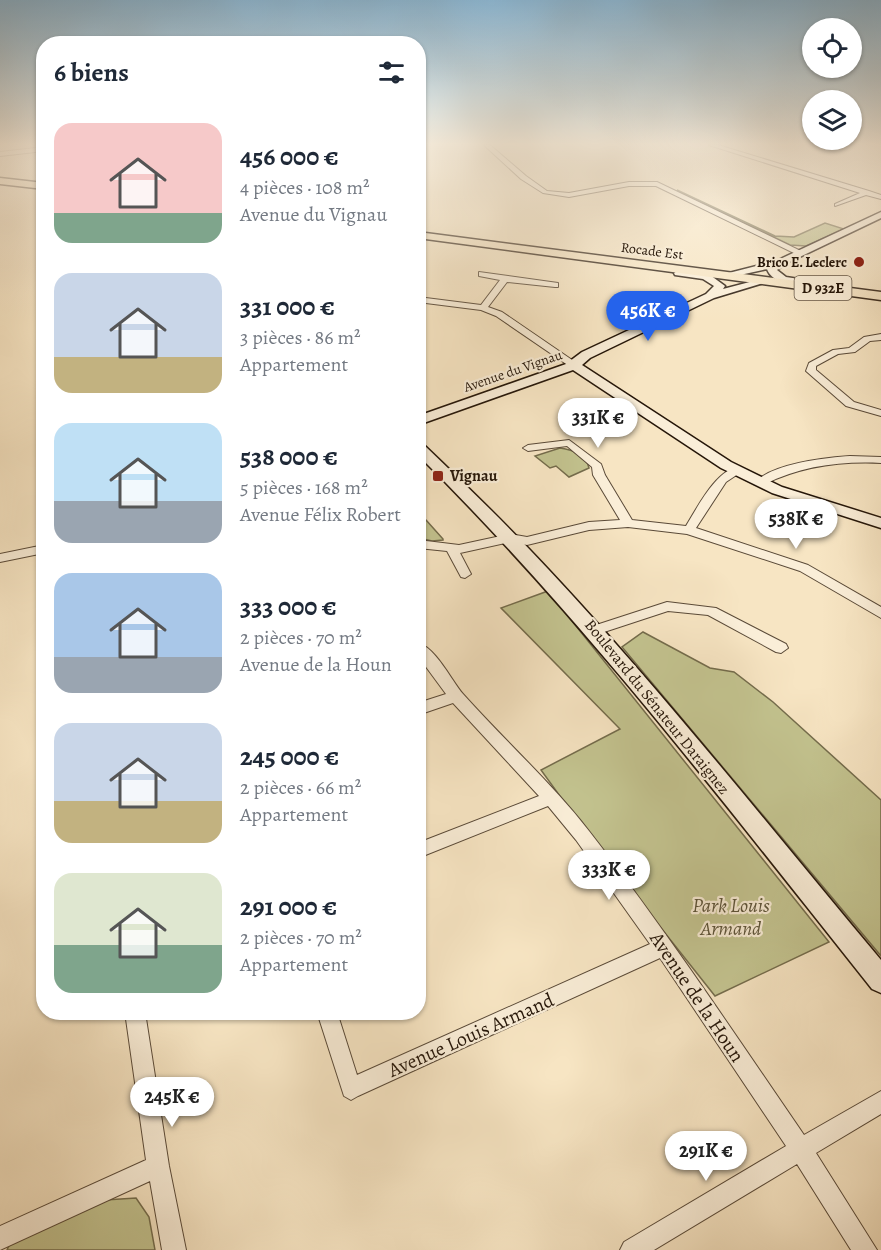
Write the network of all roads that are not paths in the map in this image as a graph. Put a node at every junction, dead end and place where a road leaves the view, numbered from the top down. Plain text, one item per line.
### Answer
1 (697, 203) edge
2 (841, 203) edge
3 (837, 205) dead end
4 (881, 215) edge
5 (426, 237) edge
6 (801, 253) junction
7 (595, 258) junction
8 (779, 263) junction
9 (482, 274) dead end
10 (726, 276) junction
11 (506, 279) junction
12 (765, 281) junction
13 (555, 285) dead end
14 (881, 295) edge
15 (710, 296) junction
16 (426, 300) edge
17 (483, 308) junction
18 (881, 336) edge
19 (575, 366) junction
20 (881, 413) edge
21 (426, 417) edge
22 (528, 448) dead end
23 (426, 454) edge
24 (881, 460) edge
25 (737, 470) junction
26 (761, 482) junction
27 (628, 523) junction
28 (881, 524) edge
29 (689, 530) junction
30 (510, 538) junction
31 (426, 545) edge
32 (451, 548) junction
33 (36, 551) edge
34 (0, 558) edge
35 (465, 574) dead end
36 (881, 613) edge
37 (595, 630) junction
38 (781, 648) dead end
39 (426, 655) edge
40 (456, 696) junction
41 (426, 706) edge
42 (551, 798) junction
43 (426, 848) edge
44 (664, 947) junction
45 (881, 980) edge
46 (136, 1020) edge
47 (329, 1020) edge
48 (881, 1102) edge
49 (801, 1150) junction
50 (158, 1166) junction
51 (0, 1238) edge
52 (634, 1249) edge
53 (174, 1250) edge
54 (865, 1250) edge

1 - 6 street
2 - 3 street
4 - 6 street
5 - 7 main road, Rocade Est / D 932E
6 - 8 street
7 - 10 main road, Rocade Est / D 932E
7 - 15 street
8 - 10 street
8 - 14 street
9 - 11 street
10 - 12 main road, Rocade Est / D 932E
11 - 13 street
11 - 17 street
12 - 14 main road, Rocade Est / D 932E
12 - 15 street, Avenue du Vignau
15 - 19 street, Avenue du Vignau
16 - 17 street
17 - 19 street
18 - 20 street
19 - 21 street, Avenue du Vignau
19 - 25 street
22 - 27 street
23 - 30 street, Boulevard du Sénateur Daraignez
24 - 26 street
25 - 26 street
25 - 29 street
26 - 28 street
27 - 29 street
27 - 30 street
29 - 36 street
30 - 32 street
30 - 37 street, Boulevard du Sénateur Daraignez
31 - 32 street
32 - 35 street
33 - 34 street
37 - 38 street
37 - 45 street, Boulevard du Sénateur Daraignez
39 - 40 street, Avenue de la Houn
40 - 41 street
40 - 42 street, Avenue de la Houn
42 - 43 street
42 - 44 street, Avenue de la Houn
44 - 47 street, Avenue Louis Armand
44 - 49 street, Avenue de la Houn
46 - 50 street
48 - 49 street
49 - 52 street
49 - 54 street, Avenue de la Houn
50 - 51 street
50 - 53 street

